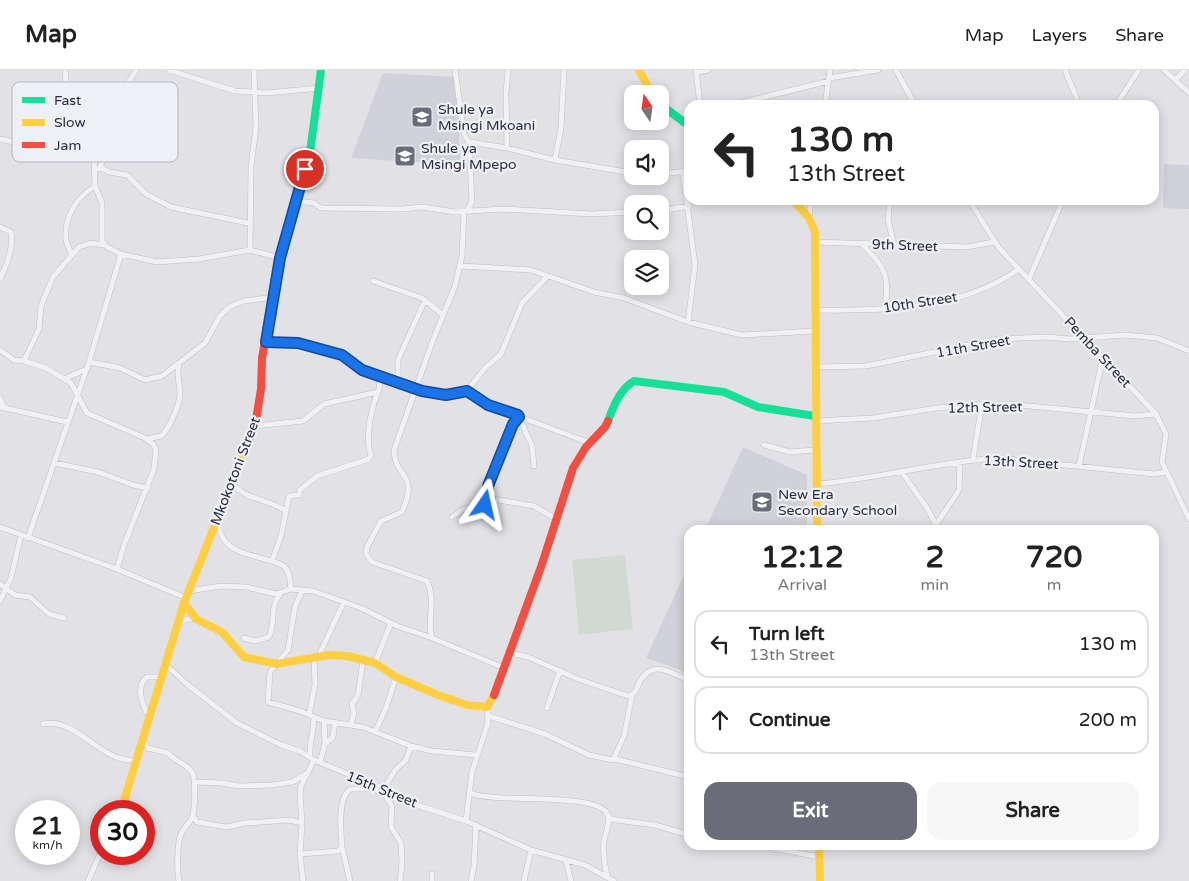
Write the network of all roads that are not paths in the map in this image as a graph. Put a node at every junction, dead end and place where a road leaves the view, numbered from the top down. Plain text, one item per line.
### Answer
1 (136, 70) edge
2 (169, 70) edge
3 (254, 70) edge
4 (321, 70) edge
5 (455, 70) edge
6 (508, 70) edge
7 (564, 70) edge
8 (639, 70) edge
9 (708, 70) edge
10 (830, 70) edge
11 (878, 70) edge
12 (896, 70) edge
13 (1064, 70) edge
14 (1139, 70) edge
15 (1164, 70) edge
16 (1185, 70) edge
17 (697, 71) edge
18 (829, 80) junction
19 (1175, 80) junction
20 (129, 82) edge
21 (647, 85) edge
22 (320, 88) junction
23 (255, 93) junction
24 (1189, 93) edge
25 (700, 100) edge
26 (751, 100) edge
27 (826, 100) edge
28 (912, 100) edge
29 (1077, 100) edge
30 (1119, 100) edge
31 (669, 111) edge
32 (684, 122) edge
33 (469, 142) junction
34 (507, 148) junction
35 (555, 160) junction
36 (93, 162) edge
37 (103, 162) edge
38 (100, 168) junction
39 (624, 172) edge
40 (684, 172) edge
41 (669, 173) edge
42 (94, 175) junction
43 (94, 186) junction
44 (296, 201) junction
45 (797, 205) edge
46 (810, 205) edge
47 (889, 205) edge
48 (972, 205) edge
49 (1061, 205) edge
50 (689, 206) joint
51 (669, 209) edge
52 (466, 211) junction
53 (624, 212) edge
54 (809, 218) junction
55 (248, 223) junction
56 (0, 226) edge
57 (815, 242) junction
58 (994, 242) junction
59 (862, 244) junction
60 (104, 245) junction
61 (894, 245) junction
62 (250, 250) junction
63 (71, 254) junction
64 (121, 254) junction
65 (280, 258) junction
66 (461, 266) junction
67 (1019, 269) junction
68 (548, 276) junction
69 (0, 279) edge
70 (1029, 279) junction
71 (373, 282) dead end
72 (274, 294) junction
73 (425, 300) junction
74 (885, 308) junction
75 (815, 310) junction
76 (443, 315) junction
77 (688, 322) junction
78 (814, 331) junction
79 (1084, 337) junction
80 (266, 342) junction
81 (0, 350) edge
82 (1189, 351) edge
83 (1103, 357) junction
84 (24, 361) junction
85 (89, 362) junction
86 (179, 364) junction
87 (816, 367) junction
88 (86, 369) junction
89 (378, 376) junction
90 (64, 379) junction
91 (398, 381) junction
92 (416, 389) junction
93 (467, 391) junction
94 (78, 392) junction
95 (378, 392) junction
96 (0, 398) edge
97 (982, 404) junction
98 (2, 407) edge
99 (1091, 411) junction
100 (1156, 414) junction
101 (518, 416) junction
102 (815, 419) junction
103 (67, 422) junction
104 (255, 426) junction
105 (146, 439) junction
106 (590, 443) junction
107 (764, 445) dead end
108 (815, 450) junction
109 (974, 460) junction
110 (960, 462) junction
111 (54, 463) junction
112 (534, 466) dead end
113 (1079, 466) junction
114 (901, 471) junction
115 (1166, 472) junction
116 (232, 483) junction
117 (817, 484) junction
118 (148, 488) junction
119 (490, 499) junction
120 (286, 511) junction
121 (452, 517) dead end
122 (555, 518) junction
123 (217, 519) junction
124 (1189, 520) edge
125 (817, 525) edge
126 (935, 525) edge
127 (939, 525) edge
128 (0, 527) edge
129 (21, 535) junction
130 (28, 538) junction
131 (272, 561) junction
132 (117, 569) junction
133 (0, 584) edge
134 (7, 588) junction
135 (291, 589) junction
136 (302, 591) junction
137 (280, 594) junction
138 (186, 598) junction
139 (0, 601) edge
140 (344, 602) junction
141 (64, 618) dead end
142 (196, 619) junction
143 (391, 623) junction
144 (177, 624) junction
145 (244, 638) dead end
146 (432, 638) junction
147 (510, 653) junction
148 (316, 658) junction
149 (363, 661) junction
150 (375, 663) junction
151 (277, 664) junction
152 (166, 665) junction
153 (504, 668) junction
154 (560, 670) junction
155 (162, 677) junction
156 (396, 677) junction
157 (684, 679) edge
158 (632, 695) junction
159 (547, 708) dead end
160 (488, 712) junction
161 (311, 716) junction
162 (149, 717) junction
163 (324, 721) junction
164 (335, 722) junction
165 (43, 724) dead end
166 (351, 724) junction
167 (375, 732) junction
168 (142, 743) junction
169 (326, 744) junction
170 (411, 746) junction
171 (476, 755) junction
172 (312, 759) junction
173 (615, 759) junction
174 (138, 760) junction
175 (320, 762) junction
176 (306, 774) junction
177 (684, 776) edge
178 (195, 782) junction
179 (384, 789) junction
180 (377, 790) junction
181 (470, 793) junction
182 (125, 800) edge
183 (193, 815) junction
184 (609, 819) junction
185 (466, 821) junction
186 (302, 823) junction
187 (476, 825) junction
188 (684, 834) edge
189 (342, 847) junction
190 (531, 850) junction
191 (781, 850) edge
192 (819, 850) edge
193 (300, 854) junction
194 (819, 858) junction
195 (566, 861) junction
196 (95, 865) edge
197 (432, 874) dead end
198 (607, 876) junction
199 (88, 881) edge
200 (179, 881) edge
201 (303, 881) edge
202 (350, 881) edge
203 (400, 881) edge
204 (432, 881) edge
205 (471, 881) edge
206 (524, 881) edge
207 (571, 881) edge
208 (614, 881) edge
209 (820, 881) edge

1 - 20 street
2 - 23 street
3 - 23 street
4 - 22 main road, Mkokotoni Street
5 - 33 street
6 - 34 street
7 - 35 street
8 - 21 main road
9 - 17 street
10 - 18 street
11 - 18 street
12 - 28 street
13 - 29 street
14 - 30 street
15 - 19 street
16 - 19 street
17 - 25 street
18 - 26 street
18 - 27 street
19 - 24 street
22 - 23 street
22 - 44 main road, Mkokotoni Street
23 - 55 street
31 - 32 main road
33 - 34 street
33 - 52 street
34 - 35 street
35 - 39 street
36 - 42 street
37 - 38 street
38 - 42 street
38 - 55 street
40 - 41 street
42 - 43 street
43 - 60 street
43 - 63 street
44 - 52 street
44 - 65 main road, Mkokotoni Street
45 - 54 main road
46 - 54 street
47 - 61 street
48 - 58 street, Pemba Street
49 - 70 street
50 - 51 street
50 - 77 street
52 - 53 street
52 - 66 street
54 - 57 main road
55 - 62 street
56 - 69 street
57 - 59 street, 9th Street
57 - 75 main road
58 - 61 street, 9th Street
58 - 67 street, Pemba Street
59 - 61 street, 9th Street
59 - 74 street
60 - 63 street
60 - 64 street
62 - 64 street
62 - 65 street
63 - 84 street
64 - 85 street
65 - 72 main road, Mkokotoni Street
66 - 68 street
66 - 76 street
67 - 70 street, Pemba Street
67 - 74 street, 10th Street
68 - 77 street
68 - 93 street
70 - 79 street, Pemba Street
71 - 73 street
72 - 80 main road, Mkokotoni Street
72 - 86 street
73 - 76 street
73 - 91 street
74 - 75 street, 10th Street
75 - 78 main road
76 - 92 street
77 - 78 street
78 - 87 main road
79 - 82 street, 11th Street
79 - 83 street, Pemba Street
79 - 87 street, 11th Street
80 - 89 street
80 - 104 main road, Mkokotoni Street
81 - 84 street
83 - 99 street
83 - 100 street, Pemba Street
84 - 90 street
85 - 86 street
85 - 88 street
86 - 105 street
87 - 102 main road
88 - 90 street
88 - 94 street
89 - 91 street
89 - 95 street
90 - 94 street
91 - 92 street
92 - 93 street
92 - 146 street
93 - 101 street
94 - 103 street
94 - 105 street
95 - 104 street
95 - 120 street
96 - 98 street
97 - 99 street, 12th Street
97 - 102 street, 12th Street
97 - 109 street
98 - 103 street
99 - 100 street, 12th Street
99 - 113 street
100 - 115 street, Pemba Street
101 - 106 street
101 - 112 street
101 - 119 street
102 - 106 main road
102 - 108 main road
103 - 111 street
104 - 116 main road, Mkokotoni Street
105 - 118 street
106 - 122 main road
107 - 108 street
108 - 117 main road
109 - 110 street, 13th Street
109 - 113 street, 13th Street
110 - 114 street, 13th Street
110 - 127 street
111 - 118 street
111 - 130 street
113 - 115 street, 13th Street
114 - 117 street, 13th Street
114 - 126 street
115 - 124 street, Pemba Street
116 - 120 street
116 - 123 main road, Mkokotoni Street
117 - 125 main road
118 - 132 street
119 - 121 street
119 - 122 street
120 - 131 street
122 - 147 main road
123 - 131 street
123 - 138 main road, Mkokotoni Street
128 - 129 street
129 - 130 street
129 - 134 street
130 - 132 street
131 - 135 street
132 - 138 street
133 - 134 street
134 - 139 street
134 - 141 street
135 - 136 street
135 - 137 street
136 - 140 street
136 - 151 street
137 - 138 street
137 - 145 street
138 - 142 main road
138 - 144 main road, Mkokotoni Street
140 - 143 street
140 - 148 street
142 - 144 street
142 - 151 main road
143 - 146 street
143 - 150 street
144 - 152 main road, Mkokotoni Street
146 - 153 street
147 - 153 main road
147 - 154 street
148 - 149 main road
148 - 151 main road
148 - 161 street
149 - 150 main road
149 - 166 street
150 - 156 main road
151 - 161 street
152 - 155 main road, Mkokotoni Street
152 - 172 street, 15th Street
153 - 160 main road
154 - 158 street
154 - 159 street
155 - 162 main road, Mkokotoni Street
155 - 162 street
156 - 160 main road
156 - 167 street
157 - 158 street
158 - 173 street
160 - 171 street
160 - 173 street
161 - 163 street
161 - 172 street
162 - 168 main road, Mkokotoni Street
163 - 164 street
163 - 169 street
164 - 166 street
164 - 169 street
165 - 174 street
166 - 167 street
167 - 170 street
168 - 174 main road, Mkokotoni Street
168 - 178 street
169 - 175 street
170 - 171 street
170 - 179 street
171 - 181 street
172 - 175 street, 15th Street
172 - 176 street
173 - 177 street
174 - 182 main road, Mkokotoni Street
175 - 179 street, 15th Street
176 - 178 street
176 - 186 street
178 - 183 street
179 - 180 street
179 - 185 street, 15th Street
180 - 189 street
180 - 203 street
181 - 184 street
181 - 185 street
183 - 186 street
183 - 200 street
184 - 188 street
184 - 198 street
185 - 187 street, 15th Street
186 - 193 street
187 - 190 street, 15th Street
187 - 205 street
189 - 193 street
189 - 202 street
190 - 195 street, 15th Street
190 - 206 street
191 - 194 street
192 - 194 main road
193 - 201 street
194 - 209 main road
195 - 198 street, 15th Street
195 - 207 street
196 - 199 street
197 - 204 street
198 - 208 street, 15th Street

